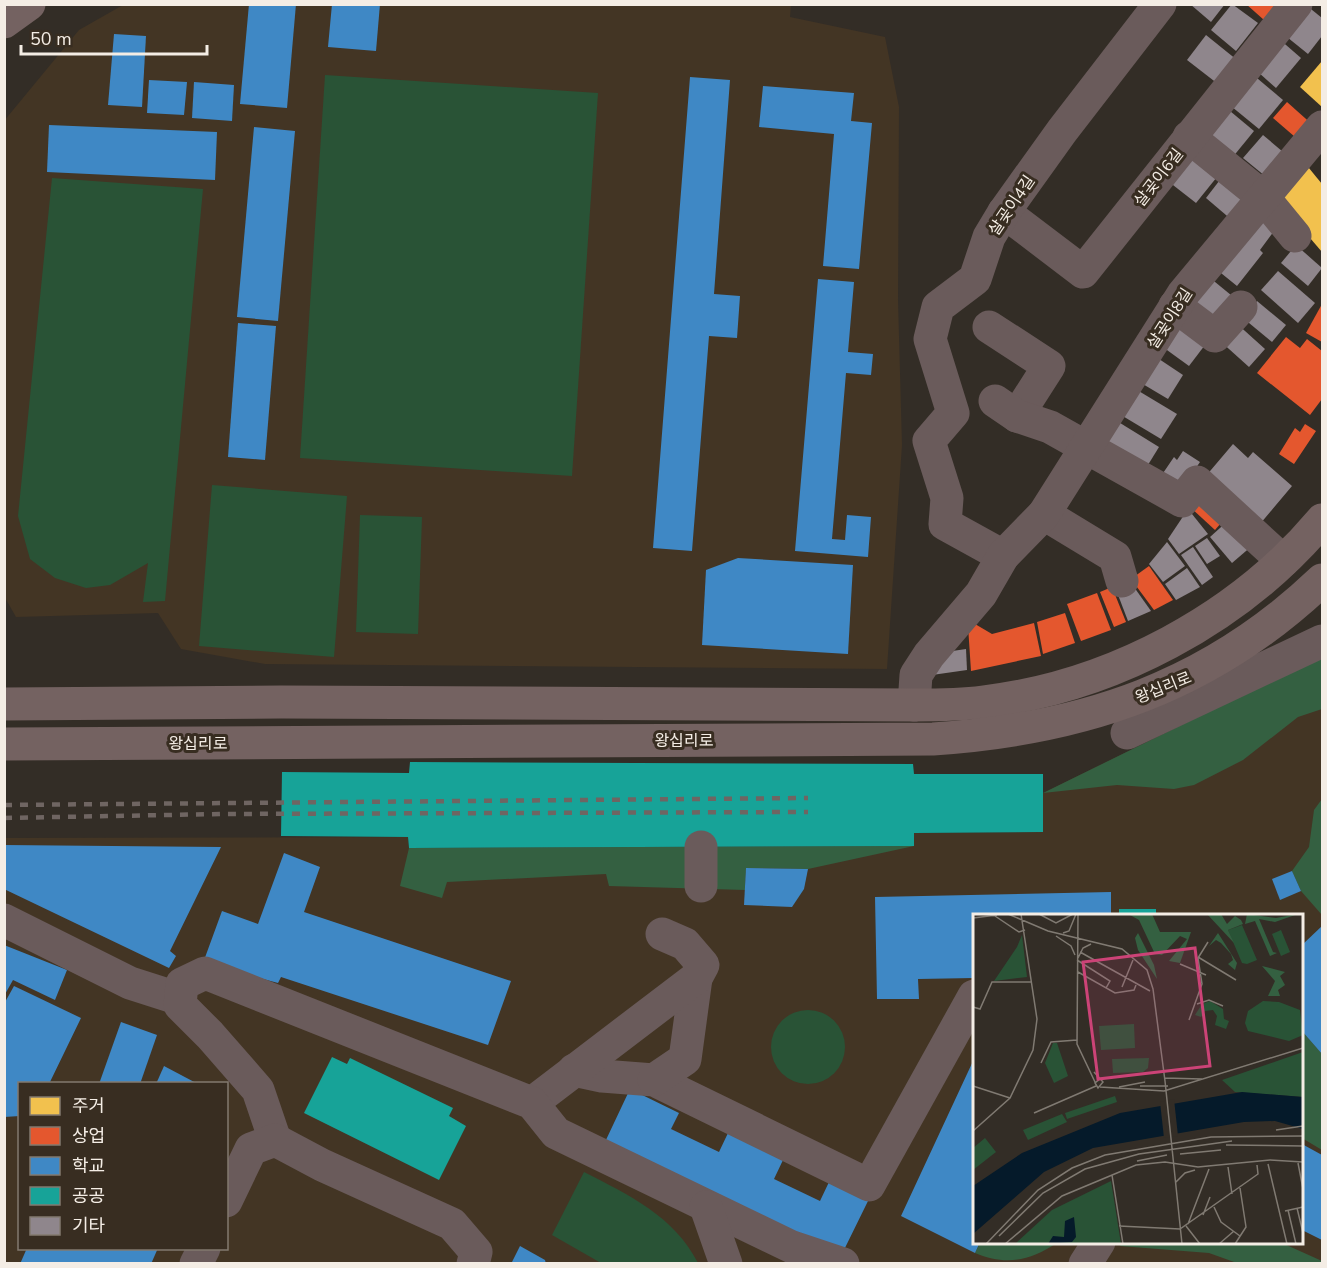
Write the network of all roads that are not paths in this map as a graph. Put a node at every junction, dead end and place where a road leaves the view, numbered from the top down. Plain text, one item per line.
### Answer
1 (29, 4) edge
2 (1160, 4) edge
3 (1296, 4) edge
4 (4, 22) edge
5 (1323, 127) edge
6 (1189, 137) junction
7 (1263, 197) junction
8 (1004, 212) junction
9 (1295, 236) dead end
10 (1175, 306) junction
11 (1241, 307) dead end
12 (989, 327) dead end
13 (1087, 448) junction
14 (1044, 514) junction
15 (1323, 520) edge
16 (1003, 556) junction
17 (1283, 561) junction
18 (1323, 580) edge
19 (1122, 581) dead end
20 (1323, 640) edge
21 (4, 704) edge
22 (914, 705) junction
23 (1127, 733) dead end
24 (4, 744) edge
25 (700, 847) dead end
26 (701, 886) dead end
27 (4, 920) edge
28 (662, 934) dead end
29 (696, 978) junction
30 (180, 999) junction
31 (973, 1000) edge
32 (574, 1070) junction
33 (654, 1080) junction
34 (532, 1103) junction
35 (275, 1140) junction
36 (228, 1197) edge
37 (706, 1207) junction
38 (1098, 1244) edge
39 (473, 1263) edge
40 (726, 1263) edge
41 (843, 1263) edge
42 (1085, 1263) edge

1 - 4 main road
2 - 8 street, 살곶이4길
3 - 6 street, 살곶이6길
5 - 7 street, 살곶이8길
6 - 7 street
6 - 8 street, 살곶이6길
7 - 9 street
7 - 10 street, 살곶이8길
8 - 16 street, 살곶이4길
10 - 11 street
10 - 13 street, 살곶이8길
12 - 13 street
13 - 14 street, 살곶이8길
13 - 17 street
14 - 16 street, 살곶이8길
14 - 19 street
15 - 17 main road
16 - 22 street, 살곶이8길
17 - 22 main road
18 - 24 main road, 왕십리로
20 - 23 street
21 - 22 main road
25 - 26 street
27 - 30 street
28 - 29 street
29 - 32 street
29 - 33 street
30 - 34 street
30 - 35 street
31 - 33 street
32 - 33 street
32 - 34 street
34 - 37 street
35 - 36 street
35 - 39 street
37 - 40 street
37 - 41 street
38 - 42 street

